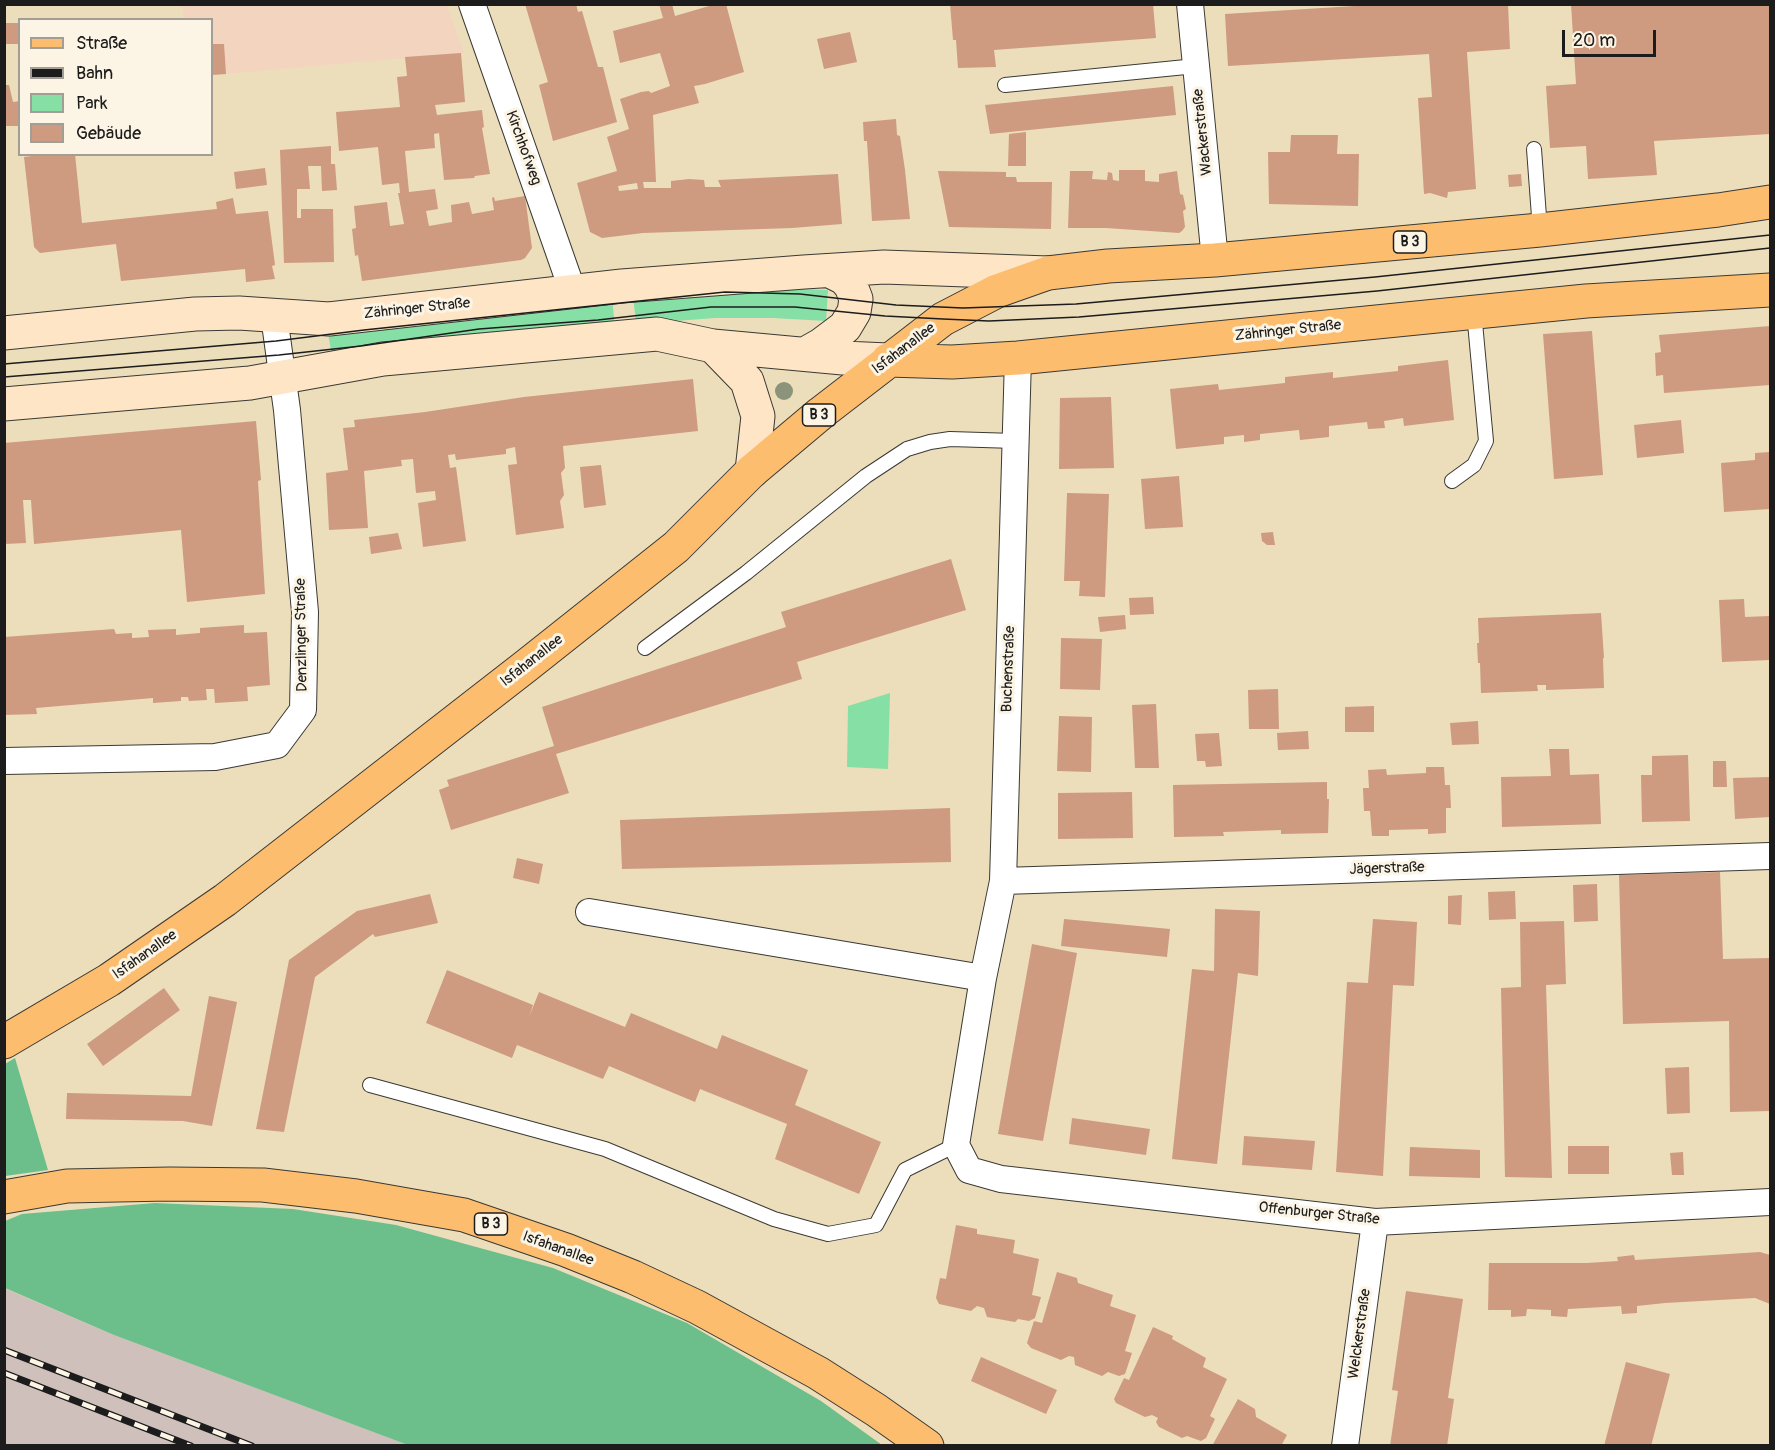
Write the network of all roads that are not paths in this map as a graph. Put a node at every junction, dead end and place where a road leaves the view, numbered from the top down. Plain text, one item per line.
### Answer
1 (472, 4) edge
2 (1190, 4) edge
3 (1196, 66) junction
4 (1005, 85) dead end
5 (1534, 149) dead end
6 (1770, 202) edge
7 (1540, 230) junction
8 (1215, 260) junction
9 (830, 271) junction
10 (1048, 273) junction
11 (1770, 290) edge
12 (573, 292) junction
13 (1474, 312) junction
14 (274, 316) junction
15 (4, 333) edge
16 (713, 346) junction
17 (806, 354) junction
18 (1018, 358) junction
19 (888, 360) junction
20 (282, 377) junction
21 (4, 404) edge
22 (1015, 441) junction
23 (752, 471) junction
24 (1452, 481) dead end
25 (645, 648) dead end
26 (4, 761) edge
27 (1770, 856) edge
28 (1003, 881) junction
29 (589, 912) dead end
30 (983, 978) junction
31 (4, 1042) edge
32 (370, 1085) dead end
33 (956, 1145) junction
34 (4, 1197) edge
35 (1770, 1202) edge
36 (1375, 1221) junction
37 (927, 1446) edge
38 (1344, 1446) edge

1 - 12 street, Kirchhofweg
2 - 3 street, Wackerstraße
3 - 4 lane
3 - 8 street, Wackerstraße
5 - 7 lane
6 - 7 main road, Zähringer Straße / B 3
7 - 8 main road, Zähringer Straße / B 3
8 - 10 main road, Zähringer Straße / B 3
9 - 10 street, Zähringer Straße
9 - 12 street, Zähringer Straße
9 - 17 street
10 - 19 main road, Isfahanallee / B 3
11 - 13 main road, Zähringer Straße
12 - 14 street, Zähringer Straße
13 - 18 main road, Zähringer Straße
13 - 24 lane
14 - 15 street, Zähringer Straße
14 - 20 street, Denzlinger Straße
16 - 17 street, Zähringer Straße
16 - 20 street, Zähringer Straße
16 - 23 street
17 - 19 street, Zähringer Straße
18 - 19 main road, Zähringer Straße
18 - 22 street, Buchenstraße
19 - 23 main road, Isfahanallee / B 3
20 - 21 street, Zähringer Straße
20 - 26 street, Denzlinger Straße
22 - 25 lane
22 - 28 street, Buchenstraße
23 - 31 main road, Isfahanallee / B 3
27 - 28 street, Jägerstraße
28 - 30 street, Buchenstraße
29 - 30 street
30 - 33 street, Buchenstraße
32 - 33 lane
33 - 36 street, Offenburger Straße
34 - 37 main road, Isfahanallee / B 3
35 - 36 street, Offenburger Straße
36 - 38 street, Welckerstraße

